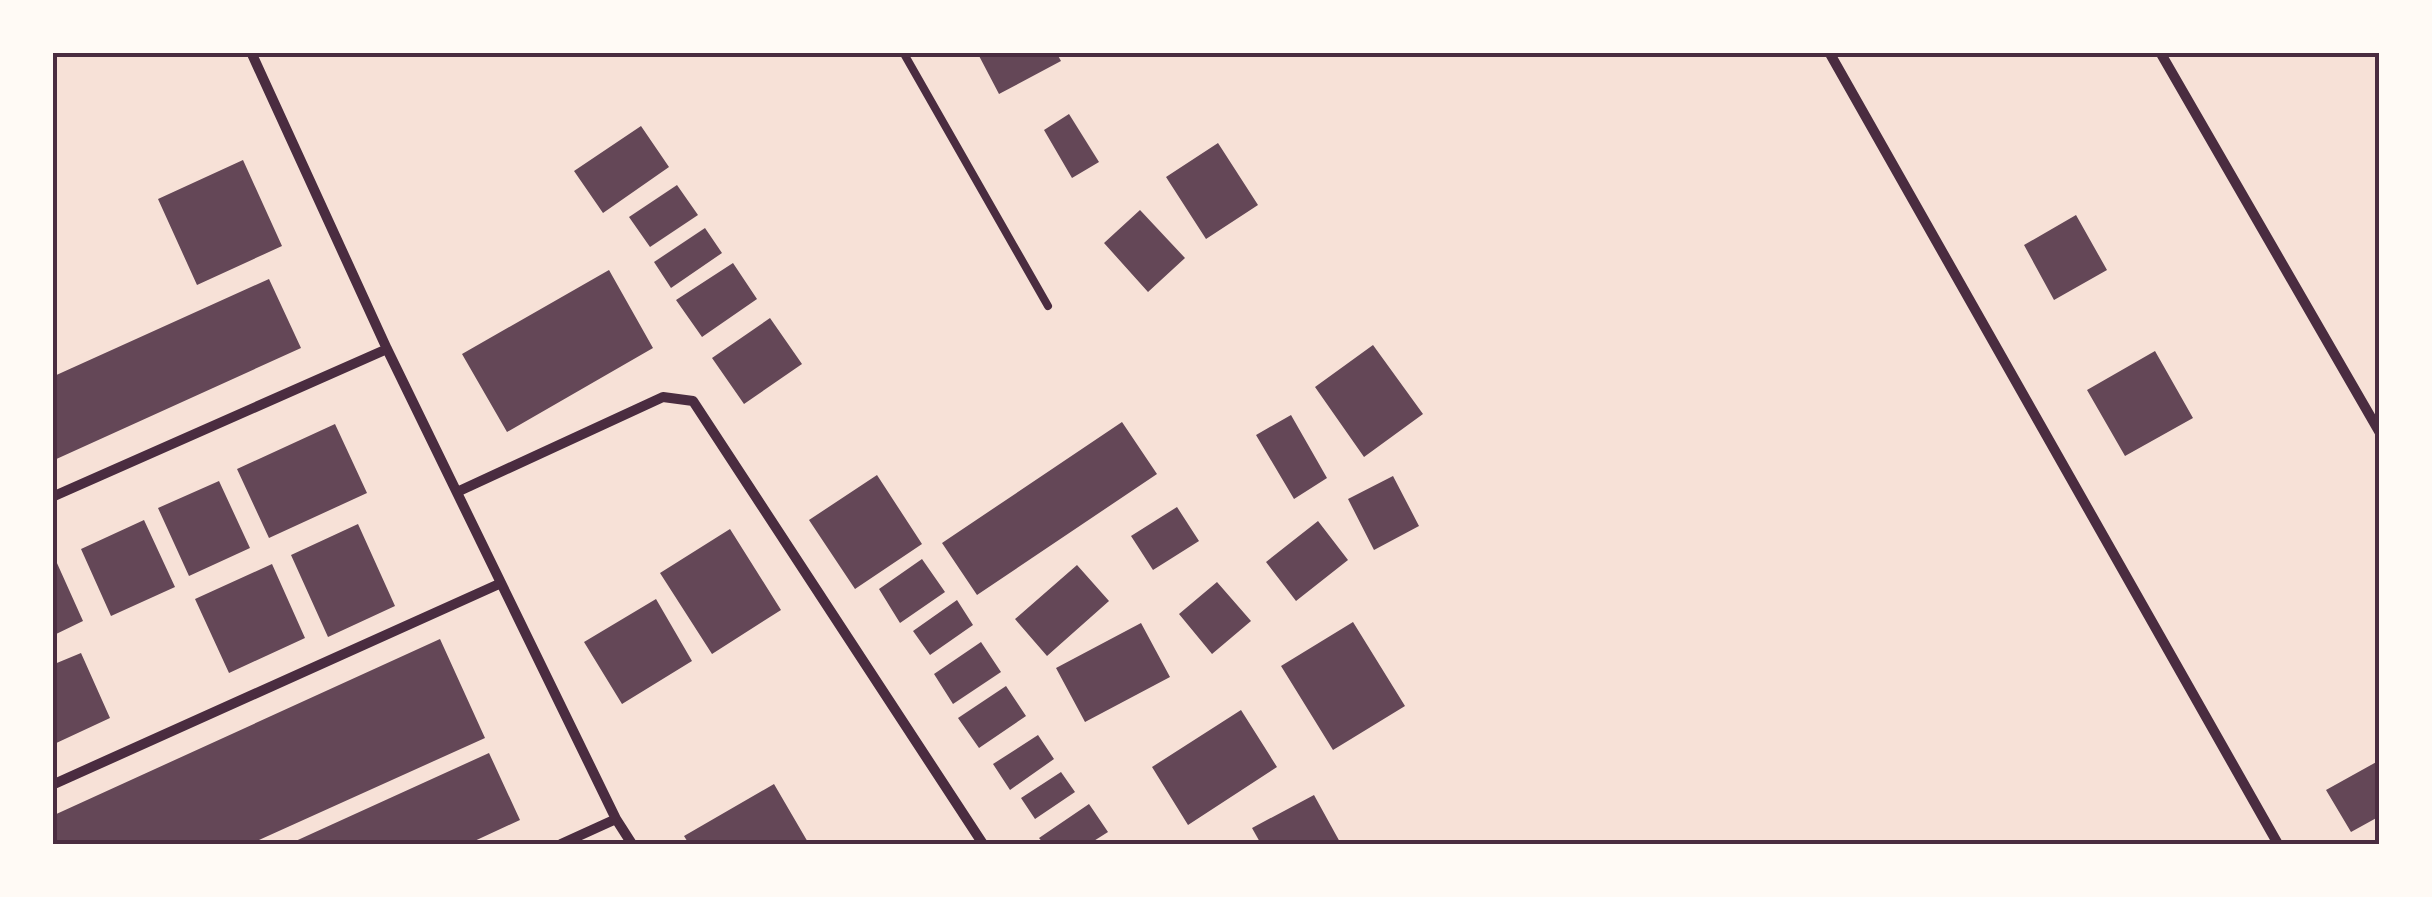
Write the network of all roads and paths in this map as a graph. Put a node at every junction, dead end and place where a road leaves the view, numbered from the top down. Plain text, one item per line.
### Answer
1 (251, 52) edge
2 (904, 52) edge
3 (1829, 52) edge
4 (2160, 52) edge
5 (1048, 306) dead end
6 (387, 349) junction
7 (2380, 433) edge
8 (457, 492) junction
9 (52, 498) edge
10 (500, 584) junction
11 (52, 786) edge
12 (616, 819) junction
13 (561, 844) edge
14 (632, 844) edge
15 (984, 844) edge
16 (2278, 844) edge

1 - 6 street
2 - 5 lane
3 - 16 street
4 - 7 street
6 - 8 street
6 - 9 street
8 - 10 street
8 - 15 street
10 - 11 street
10 - 12 street
12 - 13 street
12 - 14 street

